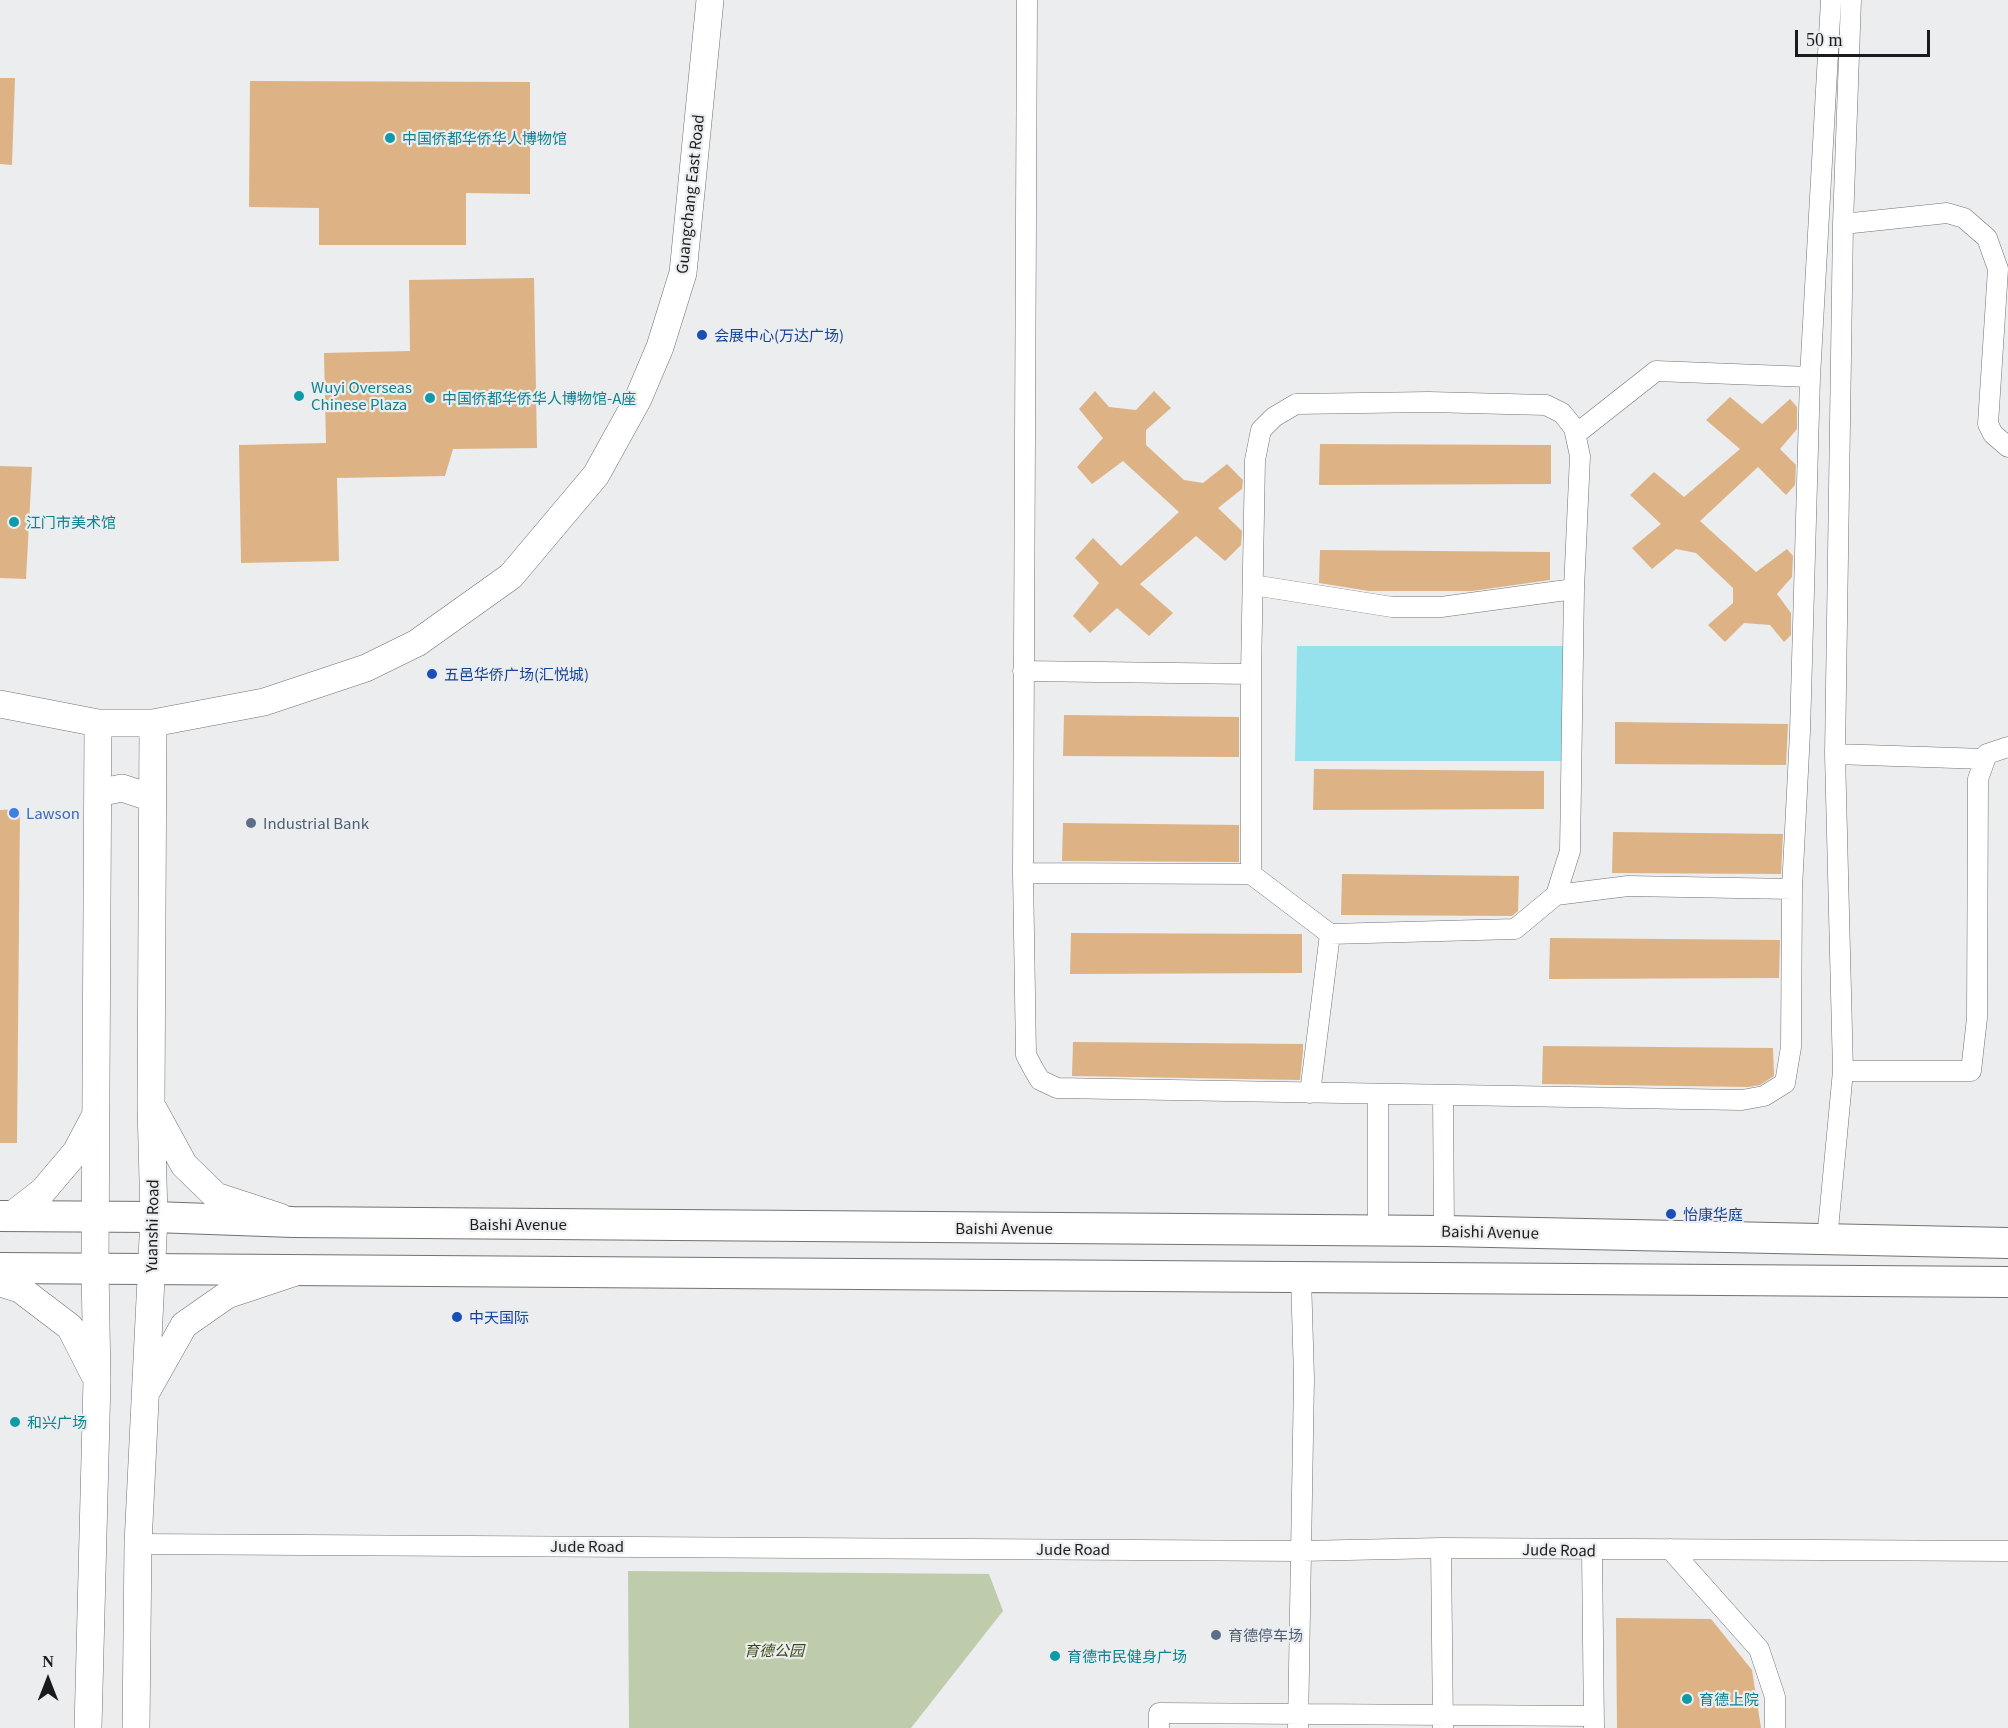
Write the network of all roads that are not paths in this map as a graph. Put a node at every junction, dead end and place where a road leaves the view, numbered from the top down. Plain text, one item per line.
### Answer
1 (710, 0) edge
2 (1027, 0) edge
3 (1831, 0) edge
4 (1851, 0) edge
5 (1843, 224) junction
6 (1810, 377) junction
7 (1576, 434) junction
8 (2008, 447) edge
9 (1253, 585) junction
10 (1574, 589) junction
11 (1023, 671) junction
12 (1251, 674) junction
13 (0, 704) edge
14 (98, 723) junction
15 (153, 723) junction
16 (2008, 747) edge
17 (1835, 754) junction
18 (1985, 759) junction
19 (98, 793) junction
20 (152, 798) junction
21 (1023, 873) junction
22 (1251, 874) junction
23 (1792, 889) junction
24 (1556, 896) junction
25 (1330, 934) junction
26 (1843, 1071) junction
27 (1310, 1093) junction
28 (1378, 1094) junction
29 (1443, 1095) junction
30 (151, 1106) junction
31 (96, 1114) junction
32 (5, 1216) edge
33 (154, 1216) junction
34 (97, 1217) junction
35 (293, 1222) junction
36 (2008, 1229) edge
37 (1378, 1231) junction
38 (1444, 1231) junction
39 (1827, 1240) junction
40 (1946, 1242) junction
41 (2008, 1243) edge
42 (0, 1268) edge
43 (95, 1268) junction
44 (151, 1269) junction
45 (304, 1269) junction
46 (1301, 1277) junction
47 (1944, 1281) junction
48 (0, 1282) edge
49 (2008, 1282) edge
50 (2008, 1294) edge
51 (97, 1380) junction
52 (146, 1393) junction
53 (138, 1544) junction
54 (1441, 1548) junction
55 (1670, 1549) junction
56 (1302, 1551) junction
57 (1592, 1551) junction
58 (2008, 1551) edge
59 (1159, 1720) edge
60 (1443, 1721) edge
61 (1298, 1722) edge
62 (1594, 1722) edge
63 (88, 1728) edge
64 (136, 1728) edge
65 (1775, 1728) edge

1 - 15 main road, Guangchang East Road
2 - 11 street
3 - 6 street
4 - 5 street
5 - 8 street
5 - 17 street
6 - 7 street
6 - 23 street
7 - 9 street
7 - 10 street
9 - 10 street
9 - 12 street
10 - 24 street
11 - 12 street
11 - 21 street
12 - 22 street
13 - 14 main road, Guangchang East Road
14 - 15 main road, Guangchang East Road
14 - 19 main road
15 - 20 main road, Yuanshi Road
16 - 18 street
17 - 18 street
17 - 26 street
18 - 26 street
19 - 20 main road
19 - 31 main road
20 - 30 main road, Yuanshi Road
21 - 22 street
21 - 27 street
22 - 25 street
23 - 24 street
23 - 29 street
24 - 25 street
25 - 27 street
26 - 39 street
27 - 28 street
28 - 29 street
28 - 37 street
29 - 38 street
30 - 33 main road, Yuanshi Road
30 - 35 main road
31 - 32 main road
31 - 34 main road
32 - 34 main road, Baishi Avenue
33 - 34 main road, Baishi Avenue
33 - 35 main road, Baishi Avenue
33 - 44 main road, Yuanshi Road
34 - 43 main road
35 - 37 main road, Baishi Avenue
36 - 40 main road
37 - 38 main road, Baishi Avenue
38 - 39 main road, Baishi Avenue
39 - 40 main road, Baishi Avenue
40 - 41 main road, Baishi Avenue
40 - 47 main road
42 - 43 main road
43 - 44 main road
43 - 51 main road
44 - 45 main road
44 - 52 main road, Yuanshi Road
45 - 46 main road
45 - 52 main road
46 - 47 main road
46 - 56 street
47 - 49 main road
47 - 50 main road
48 - 51 main road
51 - 63 main road
52 - 53 main road, Yuanshi Road
53 - 56 street, Jude Road
53 - 64 main road, Yuanshi Road
54 - 56 street, Jude Road
54 - 57 street, Jude Road
54 - 60 street
55 - 57 street, Jude Road
55 - 58 street, Jude Road
55 - 65 street
56 - 61 street
57 - 62 street
59 - 61 street
60 - 61 street
60 - 62 street

